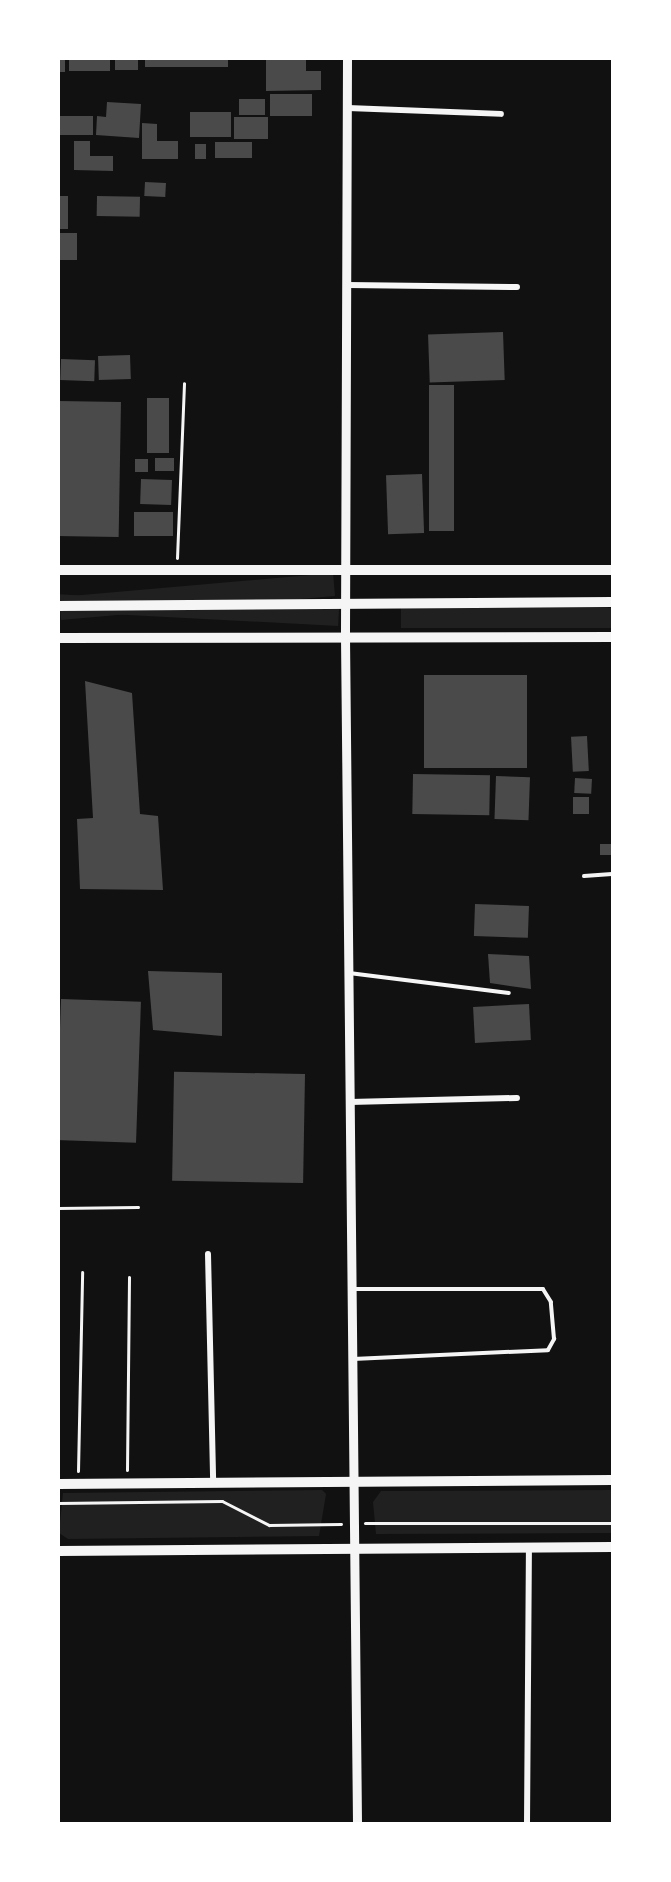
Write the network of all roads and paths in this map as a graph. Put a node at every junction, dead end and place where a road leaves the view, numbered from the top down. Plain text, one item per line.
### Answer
1 (347, 58) edge
2 (348, 108) junction
3 (501, 114) dead end
4 (348, 285) junction
5 (517, 287) dead end
6 (184, 383) dead end
7 (348, 567) junction
8 (176, 569) junction
9 (58, 570) edge
10 (612, 570) edge
11 (612, 602) edge
12 (347, 604) junction
13 (58, 606) edge
14 (345, 637) junction
15 (612, 637) edge
16 (58, 638) edge
17 (612, 874) edge
18 (584, 876) dead end
19 (348, 973) junction
20 (509, 993) dead end
21 (517, 1098) dead end
22 (350, 1102) junction
23 (138, 1207) dead end
24 (58, 1208) edge
25 (208, 1254) dead end
26 (82, 1272) dead end
27 (129, 1277) dead end
28 (352, 1289) junction
29 (353, 1359) junction
30 (355, 1480) junction
31 (612, 1480) edge
32 (213, 1482) junction
33 (126, 1483) junction
34 (78, 1484) junction
35 (60, 1485) edge
36 (58, 1503) edge
37 (356, 1523) junction
38 (612, 1523) edge
39 (355, 1548) junction
40 (529, 1548) junction
41 (612, 1548) edge
42 (58, 1551) edge
43 (357, 1824) edge
44 (527, 1824) edge

1 - 2 street
2 - 3 street
2 - 4 street
4 - 5 street
4 - 7 street
6 - 8 path
7 - 8 main road
7 - 10 main road
7 - 12 street
8 - 9 main road
11 - 12 main road
12 - 13 main road
12 - 14 street
14 - 15 main road
14 - 16 main road
14 - 19 street
17 - 18 lane
19 - 20 lane
19 - 22 street
21 - 22 street
22 - 28 street
23 - 24 path
25 - 32 street
26 - 34 path
27 - 33 path
28 - 29 street
28 - 29 lane
29 - 30 street
30 - 31 main road
30 - 32 main road
30 - 37 street
32 - 33 main road
33 - 34 main road
34 - 35 main road
36 - 37 path
37 - 38 path
37 - 39 street
39 - 40 main road
39 - 42 main road
39 - 43 street
40 - 41 main road
40 - 44 street

